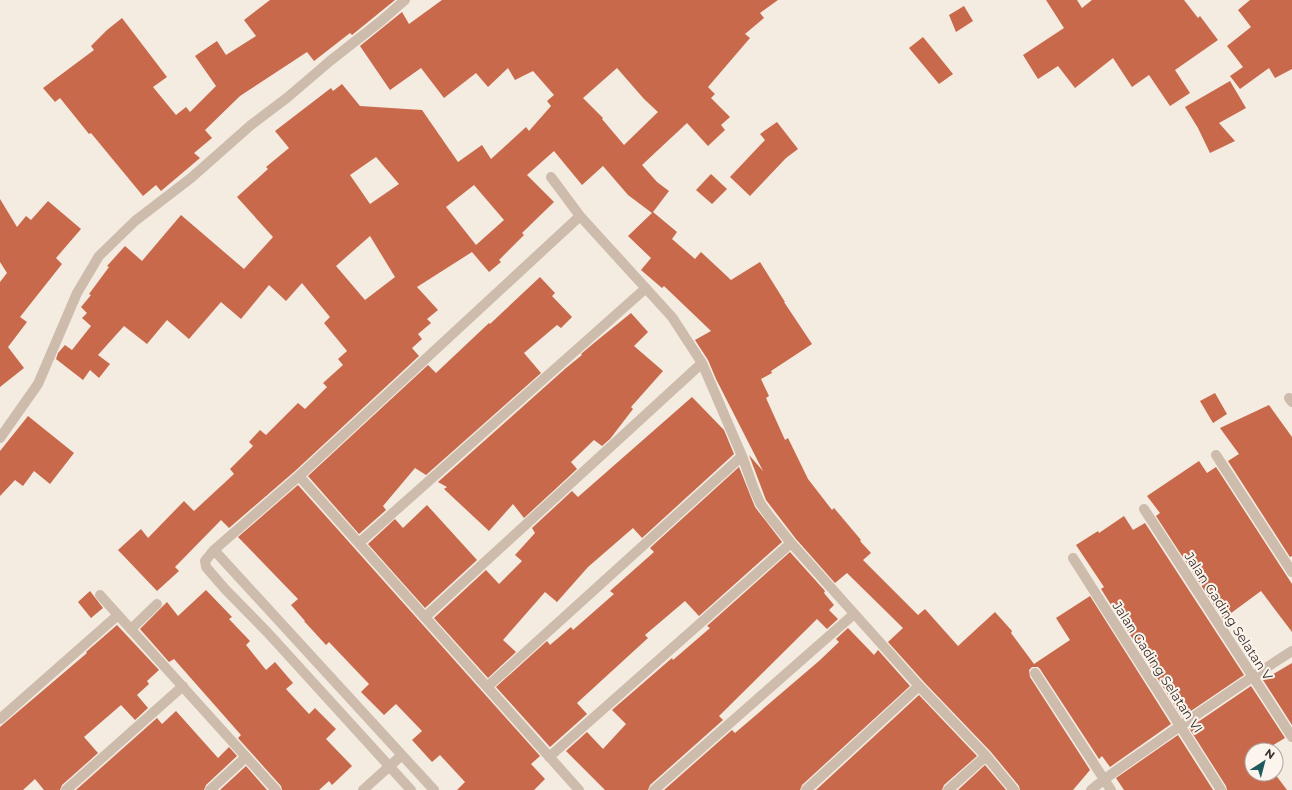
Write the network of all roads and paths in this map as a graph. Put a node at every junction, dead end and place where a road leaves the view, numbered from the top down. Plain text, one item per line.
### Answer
1 (405, 0) edge
2 (551, 177) dead end
3 (580, 216) junction
4 (646, 288) junction
5 (702, 363) junction
6 (0, 438) edge
7 (1216, 455) dead end
8 (742, 456) junction
9 (299, 476) junction
10 (1144, 509) dead end
11 (359, 543) junction
12 (791, 543) junction
13 (214, 550) junction
14 (1073, 558) dead end
15 (1292, 572) edge
16 (100, 595) dead end
17 (157, 604) dead end
18 (854, 614) junction
19 (118, 615) junction
20 (424, 617) junction
21 (131, 629) junction
22 (1292, 651) edge
23 (1035, 673) dead end
24 (1252, 676) junction
25 (183, 686) junction
26 (919, 686) junction
27 (487, 687) junction
28 (0, 719) edge
29 (1180, 726) junction
30 (1292, 737) edge
31 (402, 755) junction
32 (986, 756) junction
33 (246, 757) junction
34 (549, 757) junction
35 (389, 766) junction
36 (1104, 779) junction
37 (66, 790) edge
38 (210, 790) edge
39 (276, 790) edge
40 (363, 790) edge
41 (411, 790) edge
42 (434, 790) edge
43 (579, 790) edge
44 (654, 790) edge
45 (806, 790) edge
46 (948, 790) edge
47 (1014, 790) edge
48 (1091, 790) edge
49 (1111, 790) edge
50 (1221, 790) edge

1 - 6 street
2 - 3 street
3 - 4 street
3 - 9 street
4 - 5 street
4 - 11 street
5 - 8 street
5 - 20 street
7 - 15 street
8 - 12 street
8 - 27 street
9 - 11 street
9 - 13 street
10 - 24 street, Jalan Gading Selatan V
11 - 20 street
12 - 18 street
12 - 34 street
13 - 31 street
13 - 35 street
14 - 29 street, Jalan Gading Selatan VI
16 - 19 street
17 - 21 street
18 - 26 street
18 - 44 street
19 - 21 street
19 - 28 street
20 - 27 street
21 - 25 street
22 - 24 street
23 - 36 street
24 - 29 street
24 - 30 street, Jalan Gading Selatan V
25 - 33 street
25 - 37 street
26 - 32 street
26 - 45 street
27 - 34 street
29 - 36 street
29 - 50 street, Jalan Gading Selatan VI
31 - 35 street
31 - 42 street
32 - 46 street
32 - 47 street
33 - 38 street
33 - 39 street
34 - 43 street
35 - 40 street
35 - 41 street
36 - 48 street
36 - 49 street

